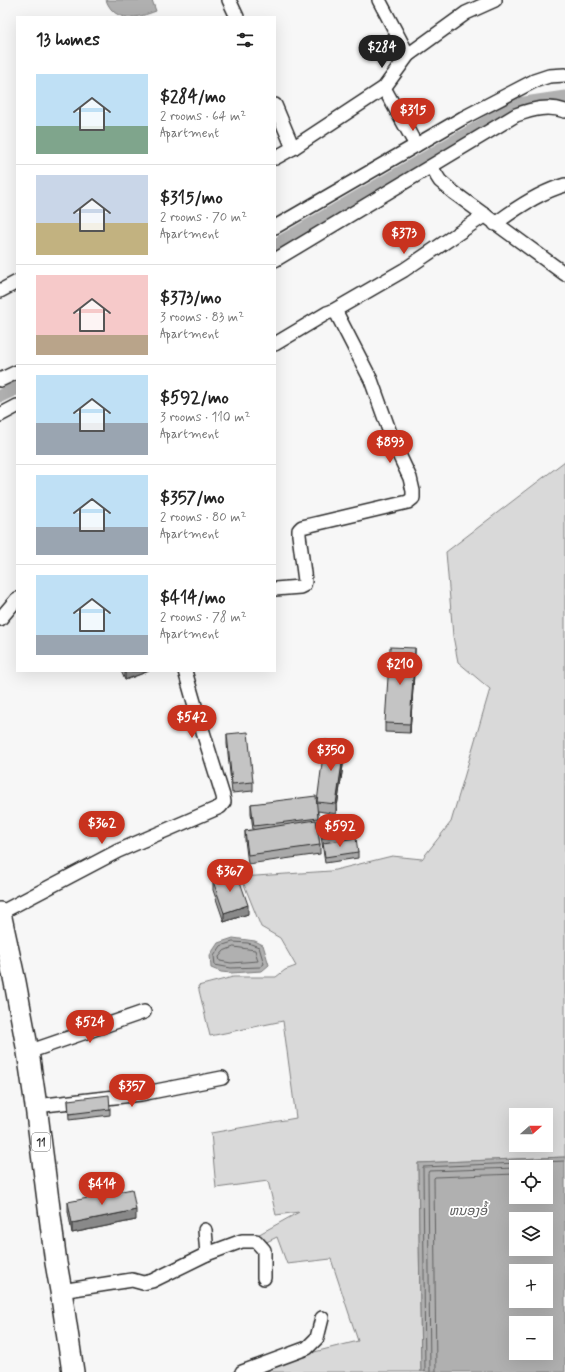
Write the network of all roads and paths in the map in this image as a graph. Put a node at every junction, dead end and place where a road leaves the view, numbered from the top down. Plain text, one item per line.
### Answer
1 (229, 0) edge
2 (379, 0) edge
3 (495, 0) edge
4 (237, 16) edge
5 (408, 55) junction
6 (565, 75) edge
7 (384, 88) junction
8 (276, 107) edge
9 (565, 111) edge
10 (416, 145) junction
11 (293, 148) junction
12 (276, 157) edge
13 (431, 167) junction
14 (565, 185) edge
15 (485, 215) junction
16 (495, 224) junction
17 (276, 226) edge
18 (276, 259) edge
19 (565, 274) edge
20 (16, 283) edge
21 (0, 291) edge
22 (333, 311) junction
23 (276, 343) edge
24 (16, 372) edge
25 (0, 380) edge
26 (16, 407) edge
27 (0, 415) edge
28 (276, 589) edge
29 (16, 600) edge
30 (0, 619) edge
31 (185, 672) edge
32 (0, 913) edge
33 (144, 1012) dead end
34 (28, 1052) junction
35 (222, 1078) dead end
36 (36, 1106) junction
37 (205, 1230) dead end
38 (207, 1254) junction
39 (264, 1278) dead end
40 (61, 1291) junction
41 (322, 1318) dead end
42 (73, 1372) edge
43 (242, 1372) edge

1 - 4 street
2 - 5 street
3 - 5 street
5 - 7 street
6 - 10 street
7 - 10 street
7 - 11 street
8 - 11 street
9 - 13 street
10 - 17 street
11 - 12 street
13 - 15 street
13 - 18 street
14 - 16 street
15 - 16 street
15 - 22 street
16 - 19 street
20 - 21 street
22 - 23 street
22 - 28 street
24 - 25 street
26 - 27 street
29 - 30 street
31 - 32 street
32 - 34 highway, 11
33 - 34 street
34 - 36 highway, 11
35 - 36 street
36 - 40 highway, 11
37 - 38 street
38 - 39 street
38 - 40 street
40 - 42 highway, 11
41 - 43 street

